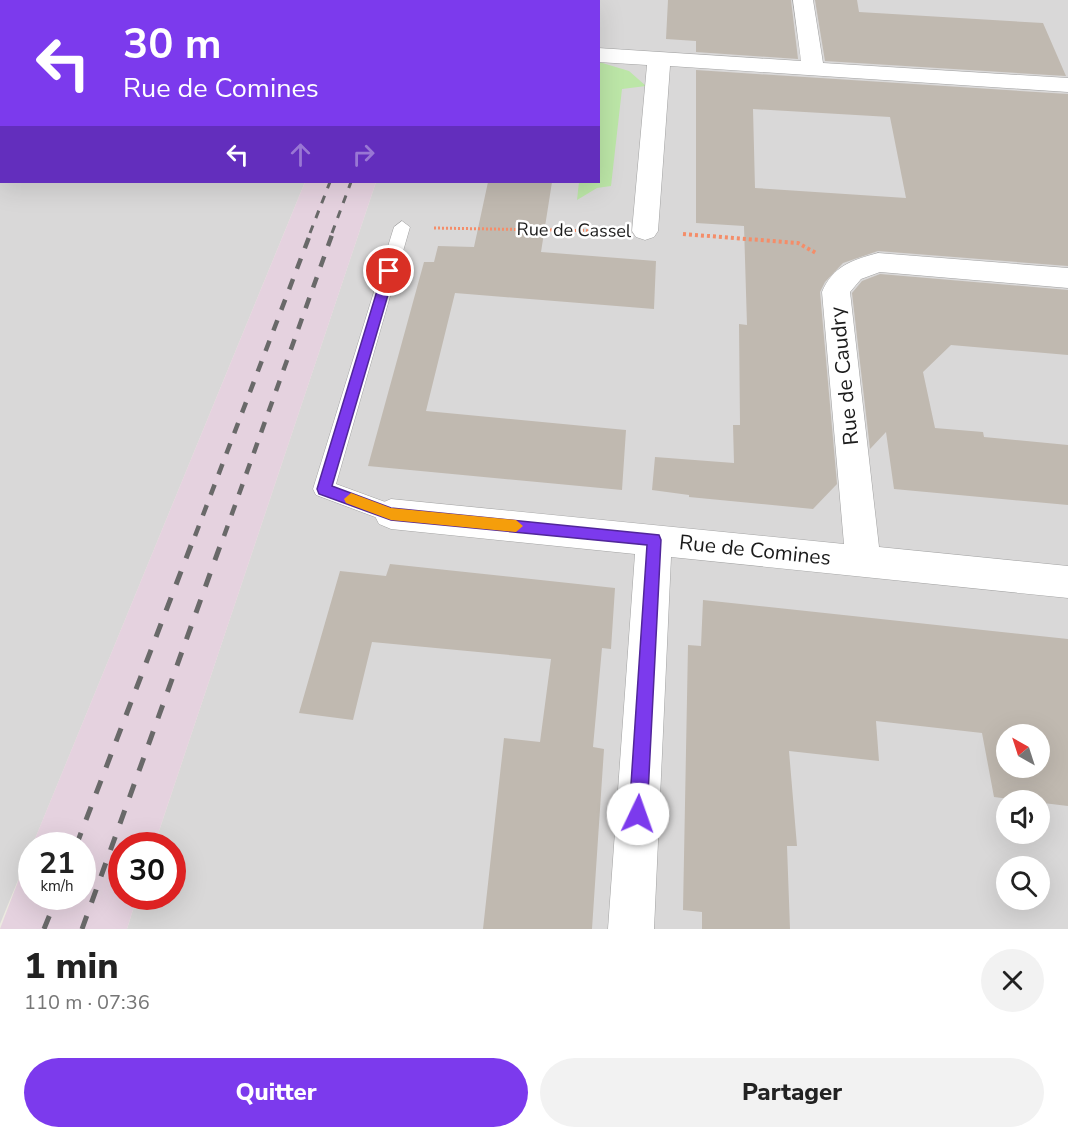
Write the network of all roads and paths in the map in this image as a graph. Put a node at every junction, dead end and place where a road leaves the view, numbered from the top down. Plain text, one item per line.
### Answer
1 (803, 0) edge
2 (600, 55) edge
3 (659, 59) junction
4 (813, 69) junction
5 (1068, 85) edge
6 (402, 227) joint
7 (645, 231) junction
8 (851, 272) junction
9 (1068, 278) edge
10 (391, 514) joint
11 (654, 540) junction
12 (863, 561) junction
13 (1068, 582) edge
14 (631, 929) edge

1 - 4 street
2 - 3 street
3 - 4 street
3 - 7 street, Rue de Cassel
4 - 5 street
6 - 7 path, Rue de Cassel
6 - 10 lane, Rue de Comines
7 - 8 path
8 - 9 street
8 - 12 street, Rue de Caudry
10 - 11 street, Rue de Comines
11 - 12 street, Rue de Comines
11 - 14 street
12 - 13 street, Rue de Comines

